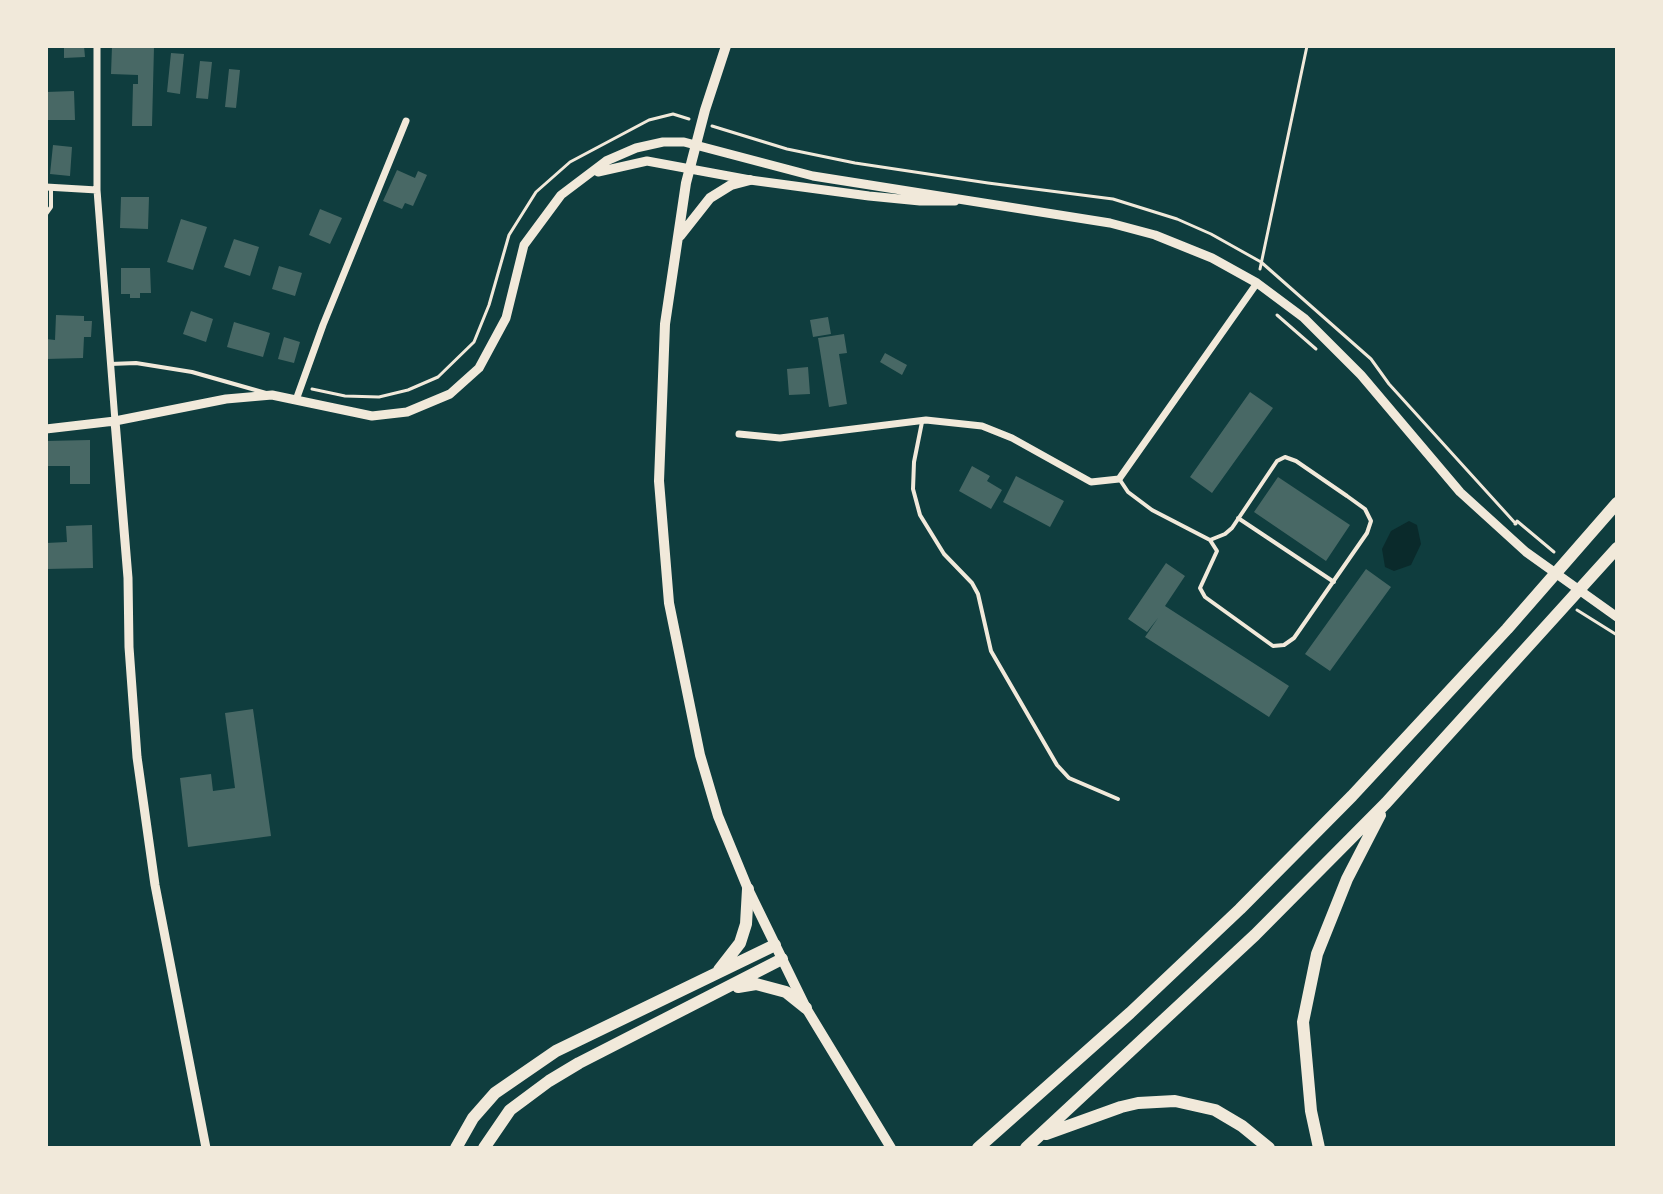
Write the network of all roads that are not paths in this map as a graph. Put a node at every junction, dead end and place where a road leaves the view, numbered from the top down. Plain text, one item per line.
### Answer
1 (97, 46) edge
2 (726, 46) edge
3 (406, 121) dead end
4 (696, 144) junction
5 (690, 168) junction
6 (584, 177) junction
7 (750, 180) junction
8 (48, 188) edge
9 (97, 190) junction
10 (985, 201) junction
11 (46, 214) edge
12 (678, 238) junction
13 (1257, 283) junction
14 (109, 364) junction
15 (272, 395) junction
16 (296, 400) junction
17 (922, 420) junction
18 (115, 421) junction
19 (46, 429) edge
20 (739, 434) dead end
21 (1119, 479) junction
22 (1617, 503) edge
23 (1238, 518) junction
24 (1210, 540) junction
25 (1617, 548) edge
26 (1334, 582) junction
27 (1617, 617) edge
28 (1118, 799) dead end
29 (1386, 803) junction
30 (748, 889) junction
31 (775, 945) junction
32 (782, 959) junction
33 (711, 978) junction
34 (727, 989) junction
35 (806, 1008) junction
36 (1040, 1136) junction
37 (206, 1148) edge
38 (456, 1148) edge
39 (484, 1148) edge
40 (891, 1148) edge
41 (978, 1148) edge
42 (1026, 1148) edge
43 (1269, 1148) edge
44 (1319, 1148) edge

1 - 9 street
2 - 4 main road
3 - 16 street
4 - 5 main road
4 - 6 street
4 - 10 street
5 - 6 street
5 - 7 street
5 - 12 main road
6 - 16 street
7 - 10 street
7 - 12 main road
8 - 9 street
8 - 11 lane
9 - 14 street
10 - 13 street
12 - 30 main road
13 - 21 street
13 - 27 street
14 - 15 lane
14 - 18 street
15 - 16 street
15 - 18 street
17 - 20 street
17 - 21 street
17 - 28 lane
18 - 19 street
18 - 37 street
21 - 24 lane
22 - 41 highway
23 - 24 lane
23 - 26 lane
23 - 26 lane
24 - 26 lane
25 - 29 highway
29 - 36 highway
29 - 44 highway
30 - 31 main road
30 - 33 highway
31 - 32 main road
31 - 33 highway
32 - 34 highway
32 - 35 main road
33 - 38 highway
34 - 35 highway
34 - 39 highway
35 - 40 main road
36 - 42 highway
36 - 43 highway

